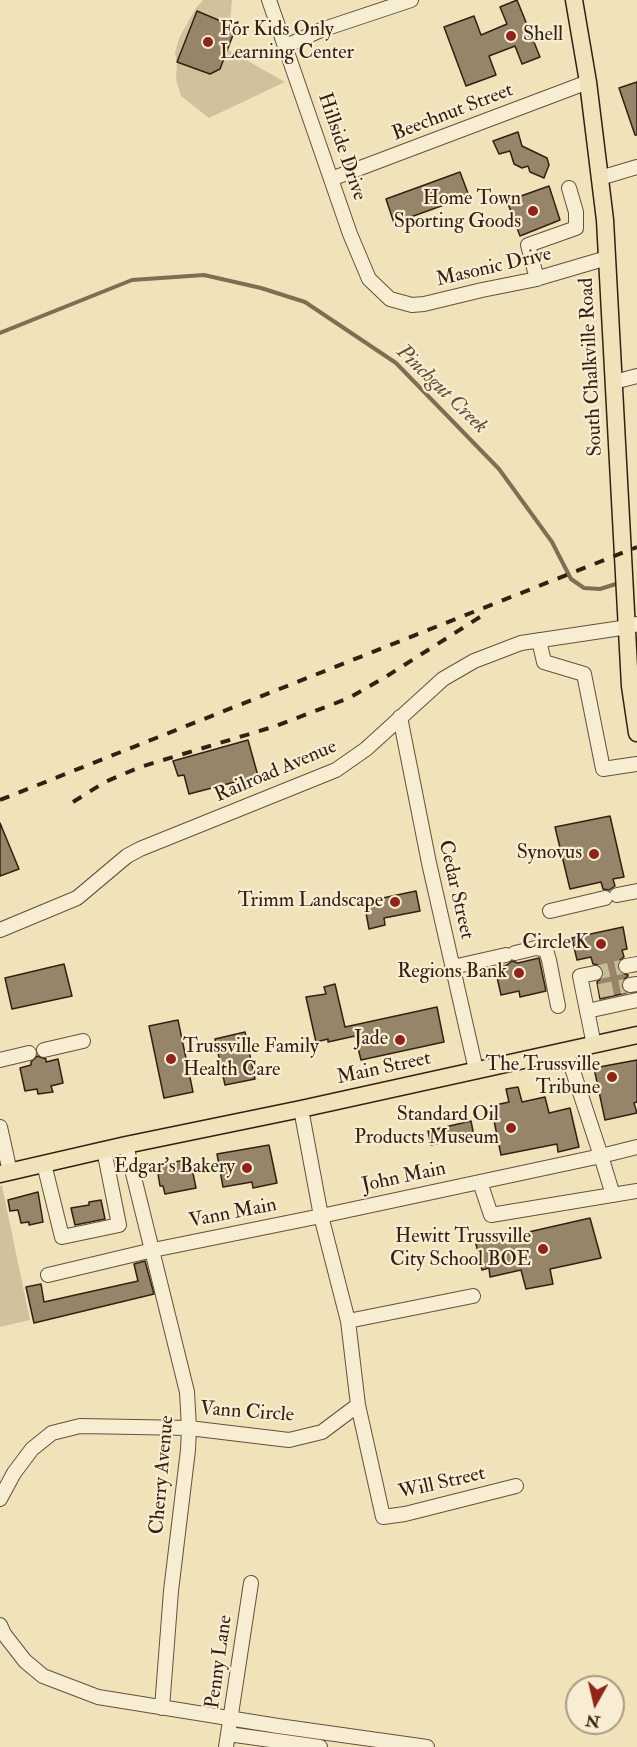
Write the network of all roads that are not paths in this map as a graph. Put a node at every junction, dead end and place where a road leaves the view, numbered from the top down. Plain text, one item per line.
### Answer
1 (269, 0) edge
2 (411, 0) edge
3 (574, 0) edge
4 (286, 46) junction
5 (588, 82) junction
6 (637, 167) edge
7 (600, 178) junction
8 (331, 179) junction
9 (569, 188) dead end
10 (607, 258) junction
11 (537, 279) junction
12 (390, 299) joint
13 (637, 376) edge
14 (614, 382) junction
15 (632, 626) edge
16 (539, 640) junction
17 (636, 712) edge
18 (400, 717) junction
19 (637, 733) edge
20 (637, 764) edge
21 (637, 891) edge
22 (550, 911) dead end
23 (0, 930) edge
24 (453, 967) junction
25 (595, 973) tunnel mouth
26 (598, 991) tunnel mouth
27 (584, 994) junction
28 (637, 1000) edge
29 (558, 1006) dead end
30 (587, 1011) junction
31 (637, 1035) edge
32 (83, 1041) dead end
33 (594, 1045) junction
34 (44, 1050) dead end
35 (567, 1050) junction
36 (29, 1053) dead end
37 (0, 1060) edge
38 (476, 1070) junction
39 (302, 1109) junction
40 (0, 1127) edge
41 (126, 1145) junction
42 (637, 1147) edge
43 (104, 1150) junction
44 (601, 1156) junction
45 (44, 1164) junction
46 (5, 1173) edge
47 (480, 1182) junction
48 (637, 1191) edge
49 (613, 1195) junction
50 (321, 1216) junction
51 (153, 1250) junction
52 (48, 1275) dead end
53 (473, 1296) dead end
54 (348, 1321) junction
55 (358, 1405) junction
56 (189, 1428) junction
57 (516, 1486) dead end
58 (0, 1499) edge
59 (251, 1583) dead end
60 (0, 1625) edge
61 (162, 1708) junction
62 (231, 1719) junction
63 (331, 1740) edge
64 (227, 1741) edge
65 (320, 1747) edge
66 (427, 1747) edge

1 - 4 street, Hillside Drive
2 - 4 street
3 - 5 main road, South Chalkville Road
4 - 8 street, Hillside Drive
5 - 7 main road, South Chalkville Road
5 - 8 street, Beechnut Street
6 - 7 street
7 - 10 main road, South Chalkville Road
8 - 12 street, Hillside Drive
9 - 11 street
10 - 11 street, Masonic Drive
10 - 14 main road, South Chalkville Road
11 - 12 street, Masonic Drive
13 - 14 street
14 - 15 main road, South Chalkville Road
15 - 16 street, Railroad Avenue
15 - 17 main road, South Chalkville Road
16 - 18 street, Railroad Avenue
16 - 20 street
17 - 19 main road, South Chalkville Road
18 - 23 street, Railroad Avenue
18 - 24 street, Cedar Street
21 - 22 street
24 - 29 street
24 - 38 street, Cedar Street
25 - 27 street
26 - 27 street
27 - 30 street
28 - 30 street
30 - 33 street
31 - 33 main road, Main Street
32 - 34 street
33 - 35 main road, Main Street
35 - 38 main road, Main Street
35 - 44 street
36 - 37 street
38 - 39 main road, Main Street
39 - 41 main road, Main Street
39 - 50 street
40 - 46 street
41 - 43 main road, Main Street
41 - 51 street, Cherry Avenue
42 - 44 street, John Main
43 - 45 main road, Main Street
43 - 45 street
44 - 47 street, John Main
44 - 49 street
45 - 46 main road, Main Street
47 - 49 street
47 - 50 street, John Main
48 - 49 street
50 - 51 street, Vann Main
50 - 54 street
51 - 52 street, Vann Main
51 - 56 street, Cherry Avenue
53 - 54 street
54 - 55 street
55 - 56 street, Vann Circle
55 - 57 street, Will Street
56 - 58 street, Vann Circle
56 - 61 street, Cherry Avenue
59 - 62 street, Penny Lane
60 - 61 street
61 - 62 street
62 - 63 street
62 - 64 street, Penny Lane
63 - 66 street
64 - 65 street

